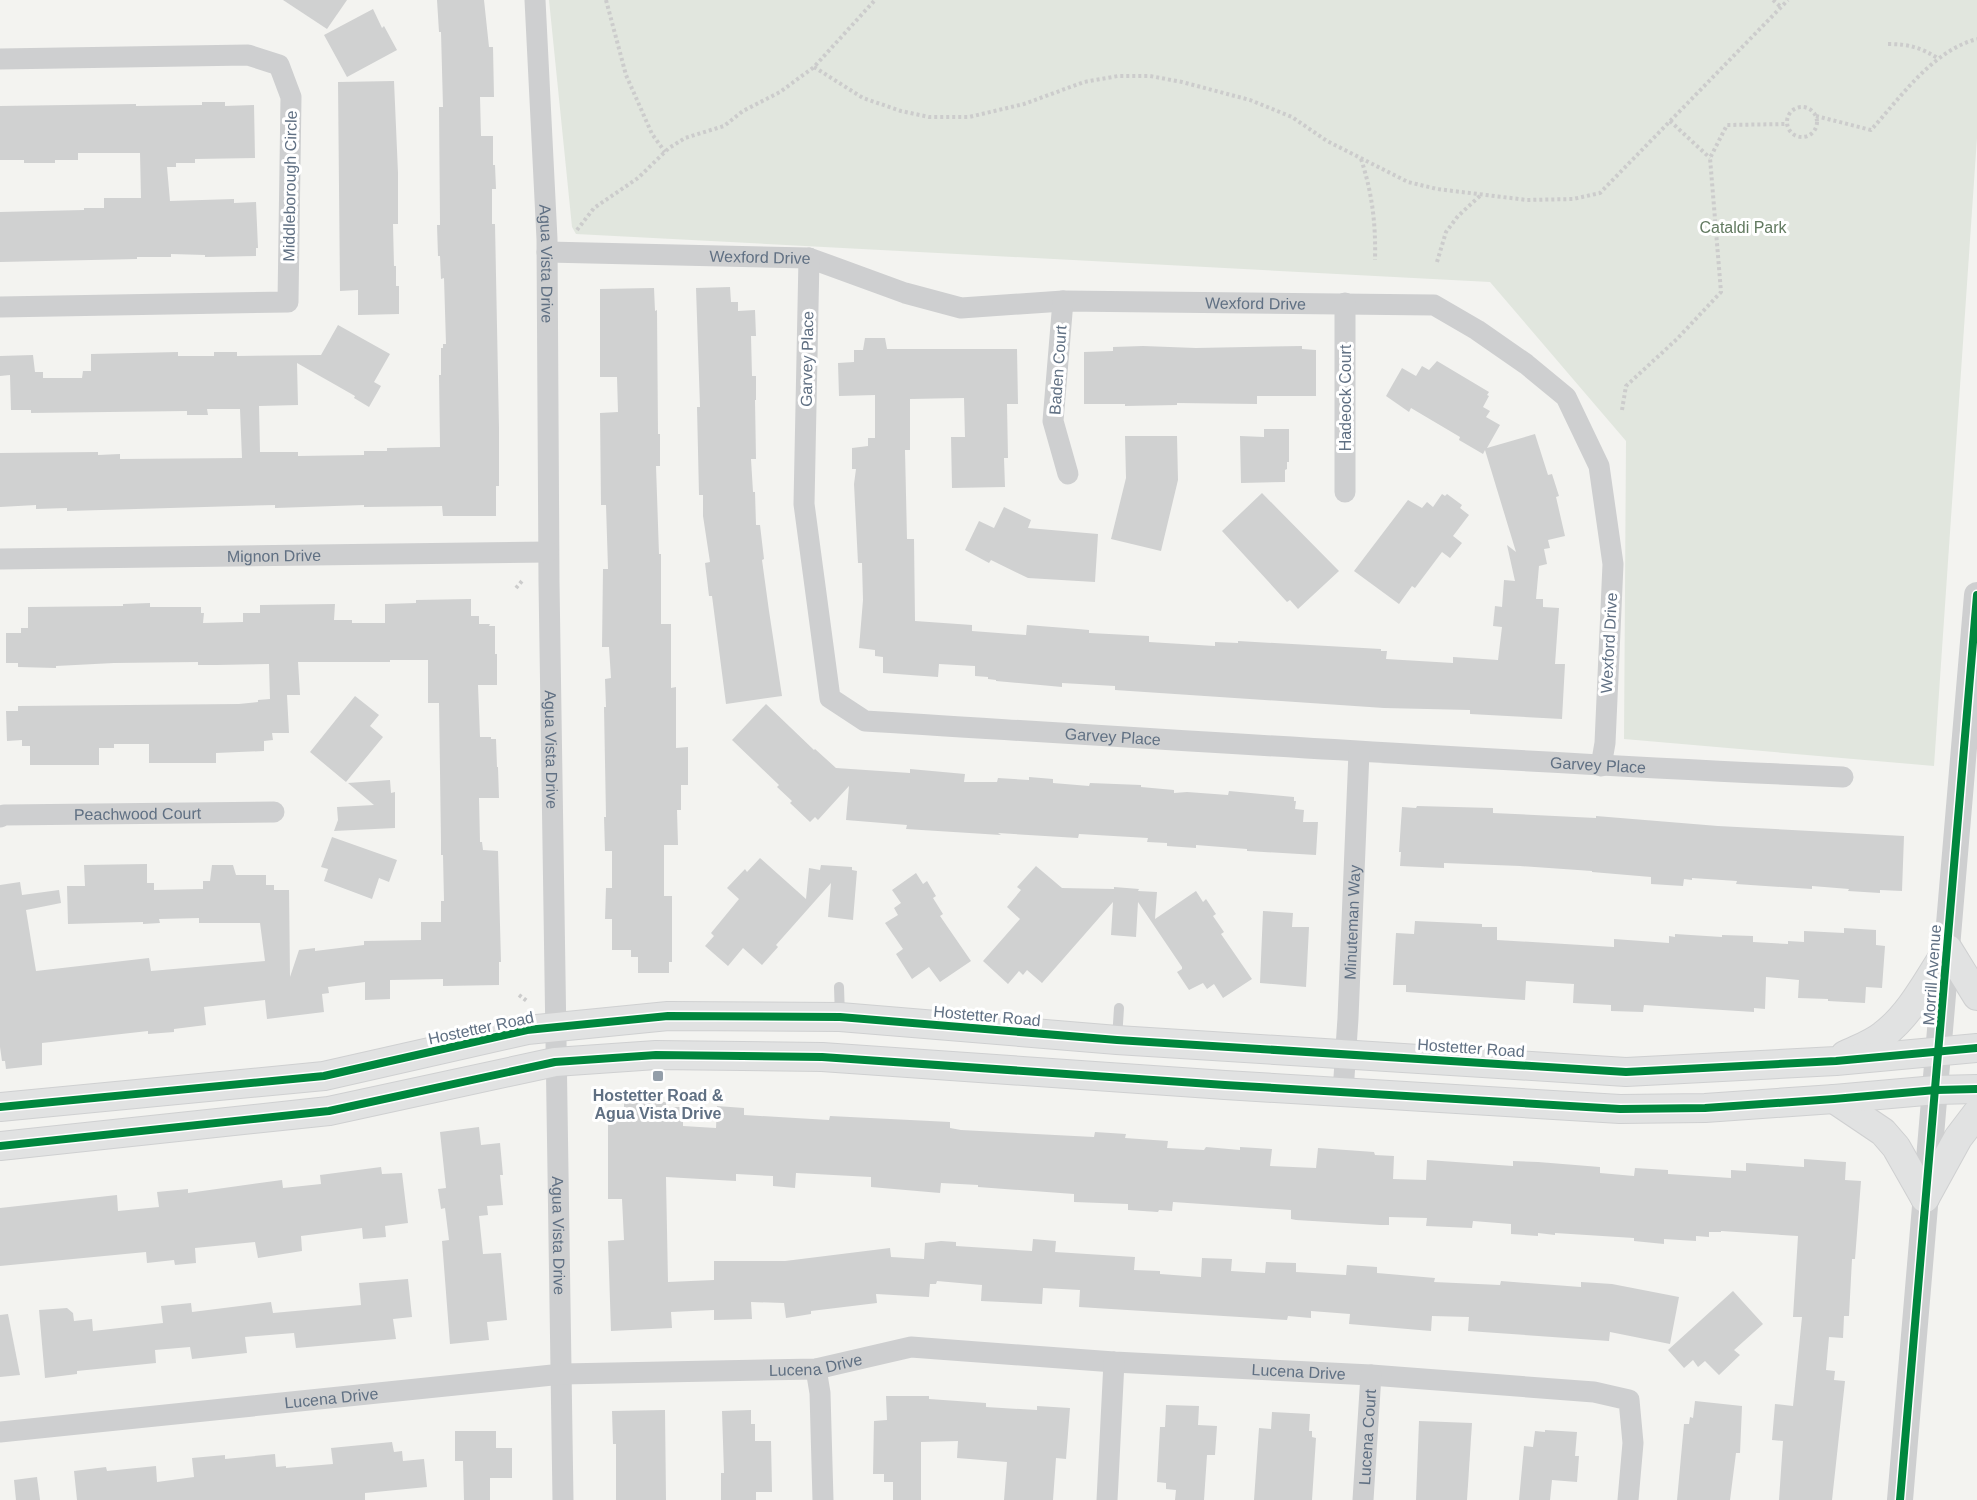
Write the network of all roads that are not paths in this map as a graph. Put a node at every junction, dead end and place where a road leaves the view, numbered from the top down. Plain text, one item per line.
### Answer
1 (535, 0) edge
2 (0, 59) edge
3 (547, 252) junction
4 (809, 258) junction
5 (1063, 301) junction
6 (1345, 303) junction
7 (0, 306) edge
8 (1068, 474) dead end
9 (1345, 492) dead end
10 (548, 552) junction
11 (0, 559) edge
12 (1977, 595) edge
13 (1359, 752) junction
14 (1601, 766) junction
15 (1843, 777) dead end
16 (274, 812) dead end
17 (0, 817) edge
18 (1948, 950) junction
19 (839, 987) dead end
20 (1977, 996) edge
21 (1119, 1008) dead end
22 (840, 1017) junction
23 (554, 1026) junction
24 (1117, 1040) junction
25 (1977, 1048) edge
26 (1939, 1052) junction
27 (1345, 1054) junction
28 (1836, 1061) junction
29 (555, 1062) junction
30 (1977, 1089) edge
31 (1936, 1090) junction
32 (1343, 1092) junction
33 (1834, 1099) junction
34 (0, 1107) edge
35 (1977, 1113) edge
36 (0, 1146) edge
37 (1925, 1198) junction
38 (1114, 1362) junction
39 (816, 1369) junction
40 (562, 1374) junction
41 (1371, 1375) junction
42 (0, 1432) edge
43 (563, 1500) edge
44 (822, 1500) edge
45 (1107, 1500) edge
46 (1363, 1500) edge
47 (1628, 1500) edge
48 (1900, 1500) edge

1 - 3 street, Agua Vista Drive
2 - 7 street, Middleborough Circle
3 - 4 street, Wexford Drive
3 - 10 street, Agua Vista Drive
4 - 5 street, Wexford Drive
4 - 13 street, Garvey Place
5 - 6 street, Wexford Drive
5 - 8 street, Baden Court
6 - 9 street, Hadeock Court
6 - 14 street, Wexford Drive
10 - 11 street, Mignon Drive
10 - 23 street, Agua Vista Drive
12 - 18 street, Morrill Avenue
13 - 14 street, Garvey Place
13 - 27 street, Minuteman Way
14 - 15 street, Garvey Place
16 - 17 street, Peachwood Court
18 - 20 main road
18 - 26 street, Morrill Avenue
18 - 28 main road
19 - 22 lane
21 - 24 lane
22 - 23 main road, Hostetter Road
22 - 24 main road, Hostetter Road
23 - 29 street, Agua Vista Drive
23 - 34 main road, Hostetter Road
24 - 27 main road, Hostetter Road
25 - 26 main road, Hostetter Road
26 - 28 main road, Hostetter Road
26 - 31 street, Morrill Avenue
27 - 28 main road, Hostetter Road
27 - 32 street, Minuteman Way
29 - 32 main road
29 - 36 main road
29 - 40 street, Agua Vista Drive
30 - 31 main road
31 - 33 main road
31 - 37 street, Morrill Avenue
32 - 33 main road
33 - 37 main road
35 - 37 main road
37 - 48 street, Morrill Avenue
38 - 39 street, Lucena Drive
38 - 41 street, Lucena Drive
38 - 45 street
39 - 40 street, Lucena Drive
39 - 44 street
40 - 42 street, Lucena Drive
40 - 43 street, Agua Vista Drive
41 - 46 street, Lucena Court
41 - 47 street, Lucena Drive

